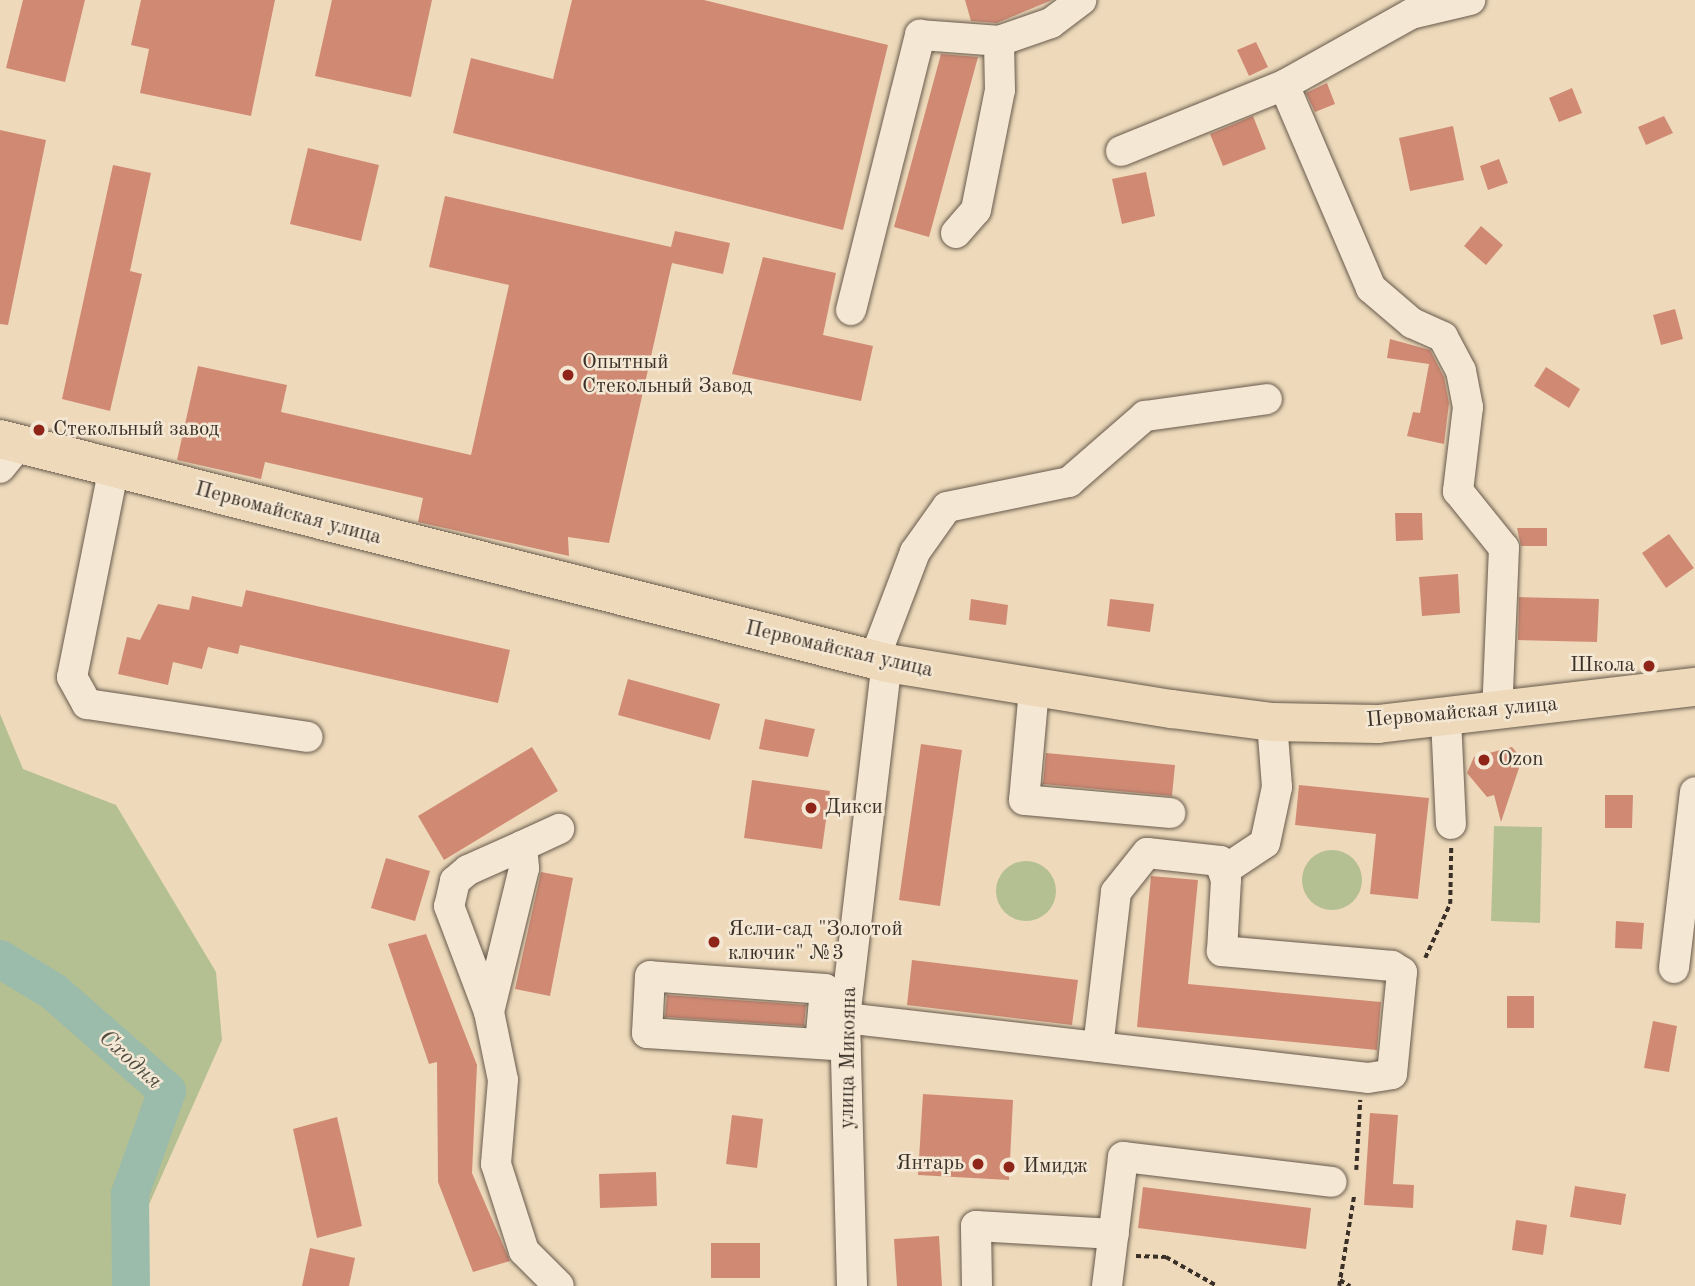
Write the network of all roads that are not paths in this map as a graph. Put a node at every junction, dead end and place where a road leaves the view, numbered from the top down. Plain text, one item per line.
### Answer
1 (1081, 0) edge
2 (1453, 2) edge
3 (999, 41) junction
4 (1284, 85) junction
5 (1121, 151) dead end
6 (956, 233) dead end
7 (851, 310) dead end
8 (1267, 399) dead end
9 (7, 450) edge
10 (114, 467) junction
11 (880, 662) junction
12 (1695, 687) edge
13 (1034, 689) junction
14 (1497, 713) junction
15 (1446, 719) junction
16 (1272, 722) junction
17 (308, 737) dead end
18 (1695, 792) edge
19 (1170, 813) dead end
20 (1451, 824) dead end
21 (559, 829) dead end
22 (522, 846) junction
23 (1223, 871) junction
24 (1674, 968) dead end
25 (489, 1013) junction
26 (837, 1036) junction
27 (1098, 1047) junction
28 (1343, 1188) road end
29 (1112, 1244) junction
30 (559, 1286) edge
31 (852, 1286) edge
32 (977, 1286) edge
33 (1107, 1286) edge

1 - 3 street
2 - 4 street
3 - 6 street
3 - 7 street
4 - 5 street
4 - 14 street
8 - 11 street, улица Микояна
9 - 10 main road, Первомайская улица
10 - 11 main road, Первомайская улица
10 - 17 street
11 - 13 main road, Первомайская улица
11 - 26 street, улица Микояна
12 - 14 main road, Первомайская улица
13 - 16 main road, Первомайская улица
13 - 19 street
14 - 15 main road, Первомайская улица
15 - 16 main road, Первомайская улица
15 - 20 street
16 - 23 street
18 - 24 street
21 - 22 street
22 - 25 street
22 - 25 street
23 - 27 street
23 - 27 street
25 - 30 street
26 - 26 street
26 - 27 street
26 - 31 street, улица Микояна
28 - 29 street
29 - 32 street
29 - 33 street

